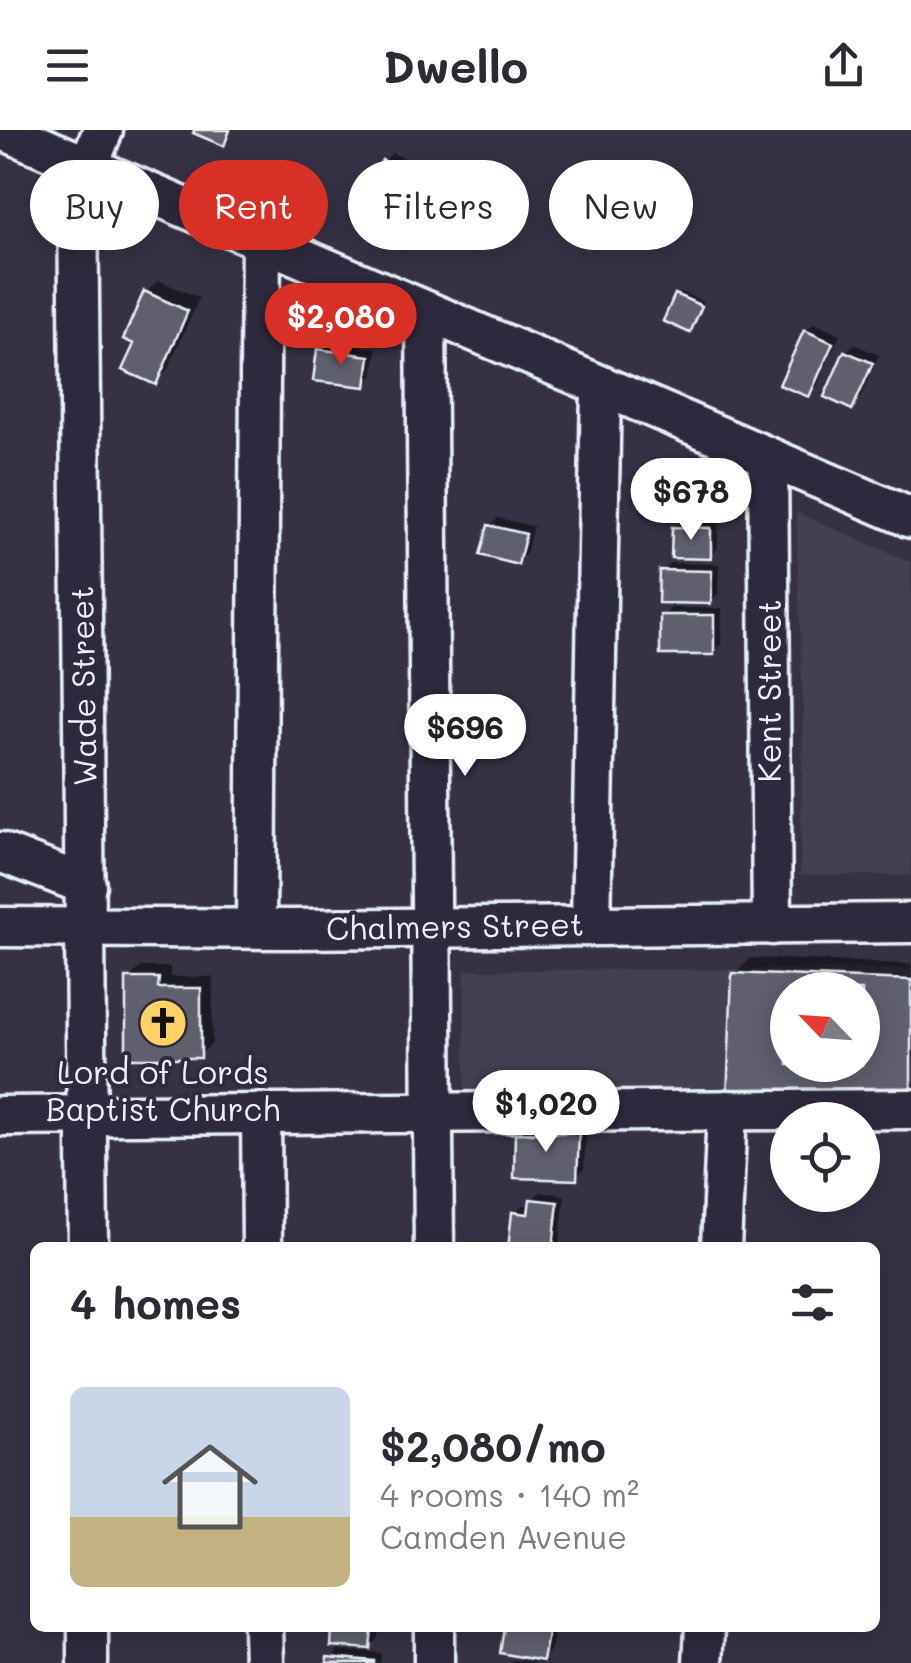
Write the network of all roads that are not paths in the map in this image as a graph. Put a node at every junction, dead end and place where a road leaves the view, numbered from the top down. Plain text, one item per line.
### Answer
1 (3, 130) edge
2 (103, 130) edge
3 (73, 160) edge
4 (92, 160) edge
5 (79, 250) edge
6 (261, 250) edge
7 (284, 250) edge
8 (426, 311) junction
9 (601, 386) junction
10 (768, 457) junction
11 (911, 518) edge
12 (0, 852) edge
13 (86, 885) junction
14 (911, 924) edge
15 (85, 925) junction
16 (772, 925) junction
17 (591, 926) junction
18 (0, 927) edge
19 (256, 928) junction
20 (433, 928) junction
21 (911, 1109) edge
22 (434, 1110) junction
23 (727, 1110) junction
24 (261, 1113) junction
25 (88, 1115) junction
26 (0, 1116) edge
27 (88, 1242) edge
28 (262, 1242) edge
29 (434, 1242) edge
30 (721, 1242) edge
31 (88, 1632) edge
32 (264, 1632) edge
33 (434, 1632) edge
34 (704, 1632) edge
35 (88, 1663) edge
36 (264, 1663) edge
37 (434, 1663) edge
38 (703, 1663) edge

1 - 3 street
2 - 4 street, Wade Street
5 - 13 street, Wade Street
6 - 19 street
7 - 8 street
8 - 9 street
8 - 20 street
9 - 10 street
9 - 17 street
10 - 11 street
10 - 16 street, Kent Street
12 - 13 street
13 - 15 street, Wade Street
14 - 16 street, Chalmers Street
15 - 18 street, Chalmers Street
15 - 19 street, Chalmers Street
15 - 25 street, Wade Street
16 - 17 street, Chalmers Street
17 - 20 street, Chalmers Street
19 - 20 street, Chalmers Street
20 - 22 street
21 - 23 street
22 - 23 street
22 - 24 street
22 - 29 street
23 - 30 street
24 - 25 street
24 - 28 street
25 - 26 street
25 - 27 street, Wade Street
31 - 35 street
32 - 36 street
33 - 37 street
34 - 38 street

